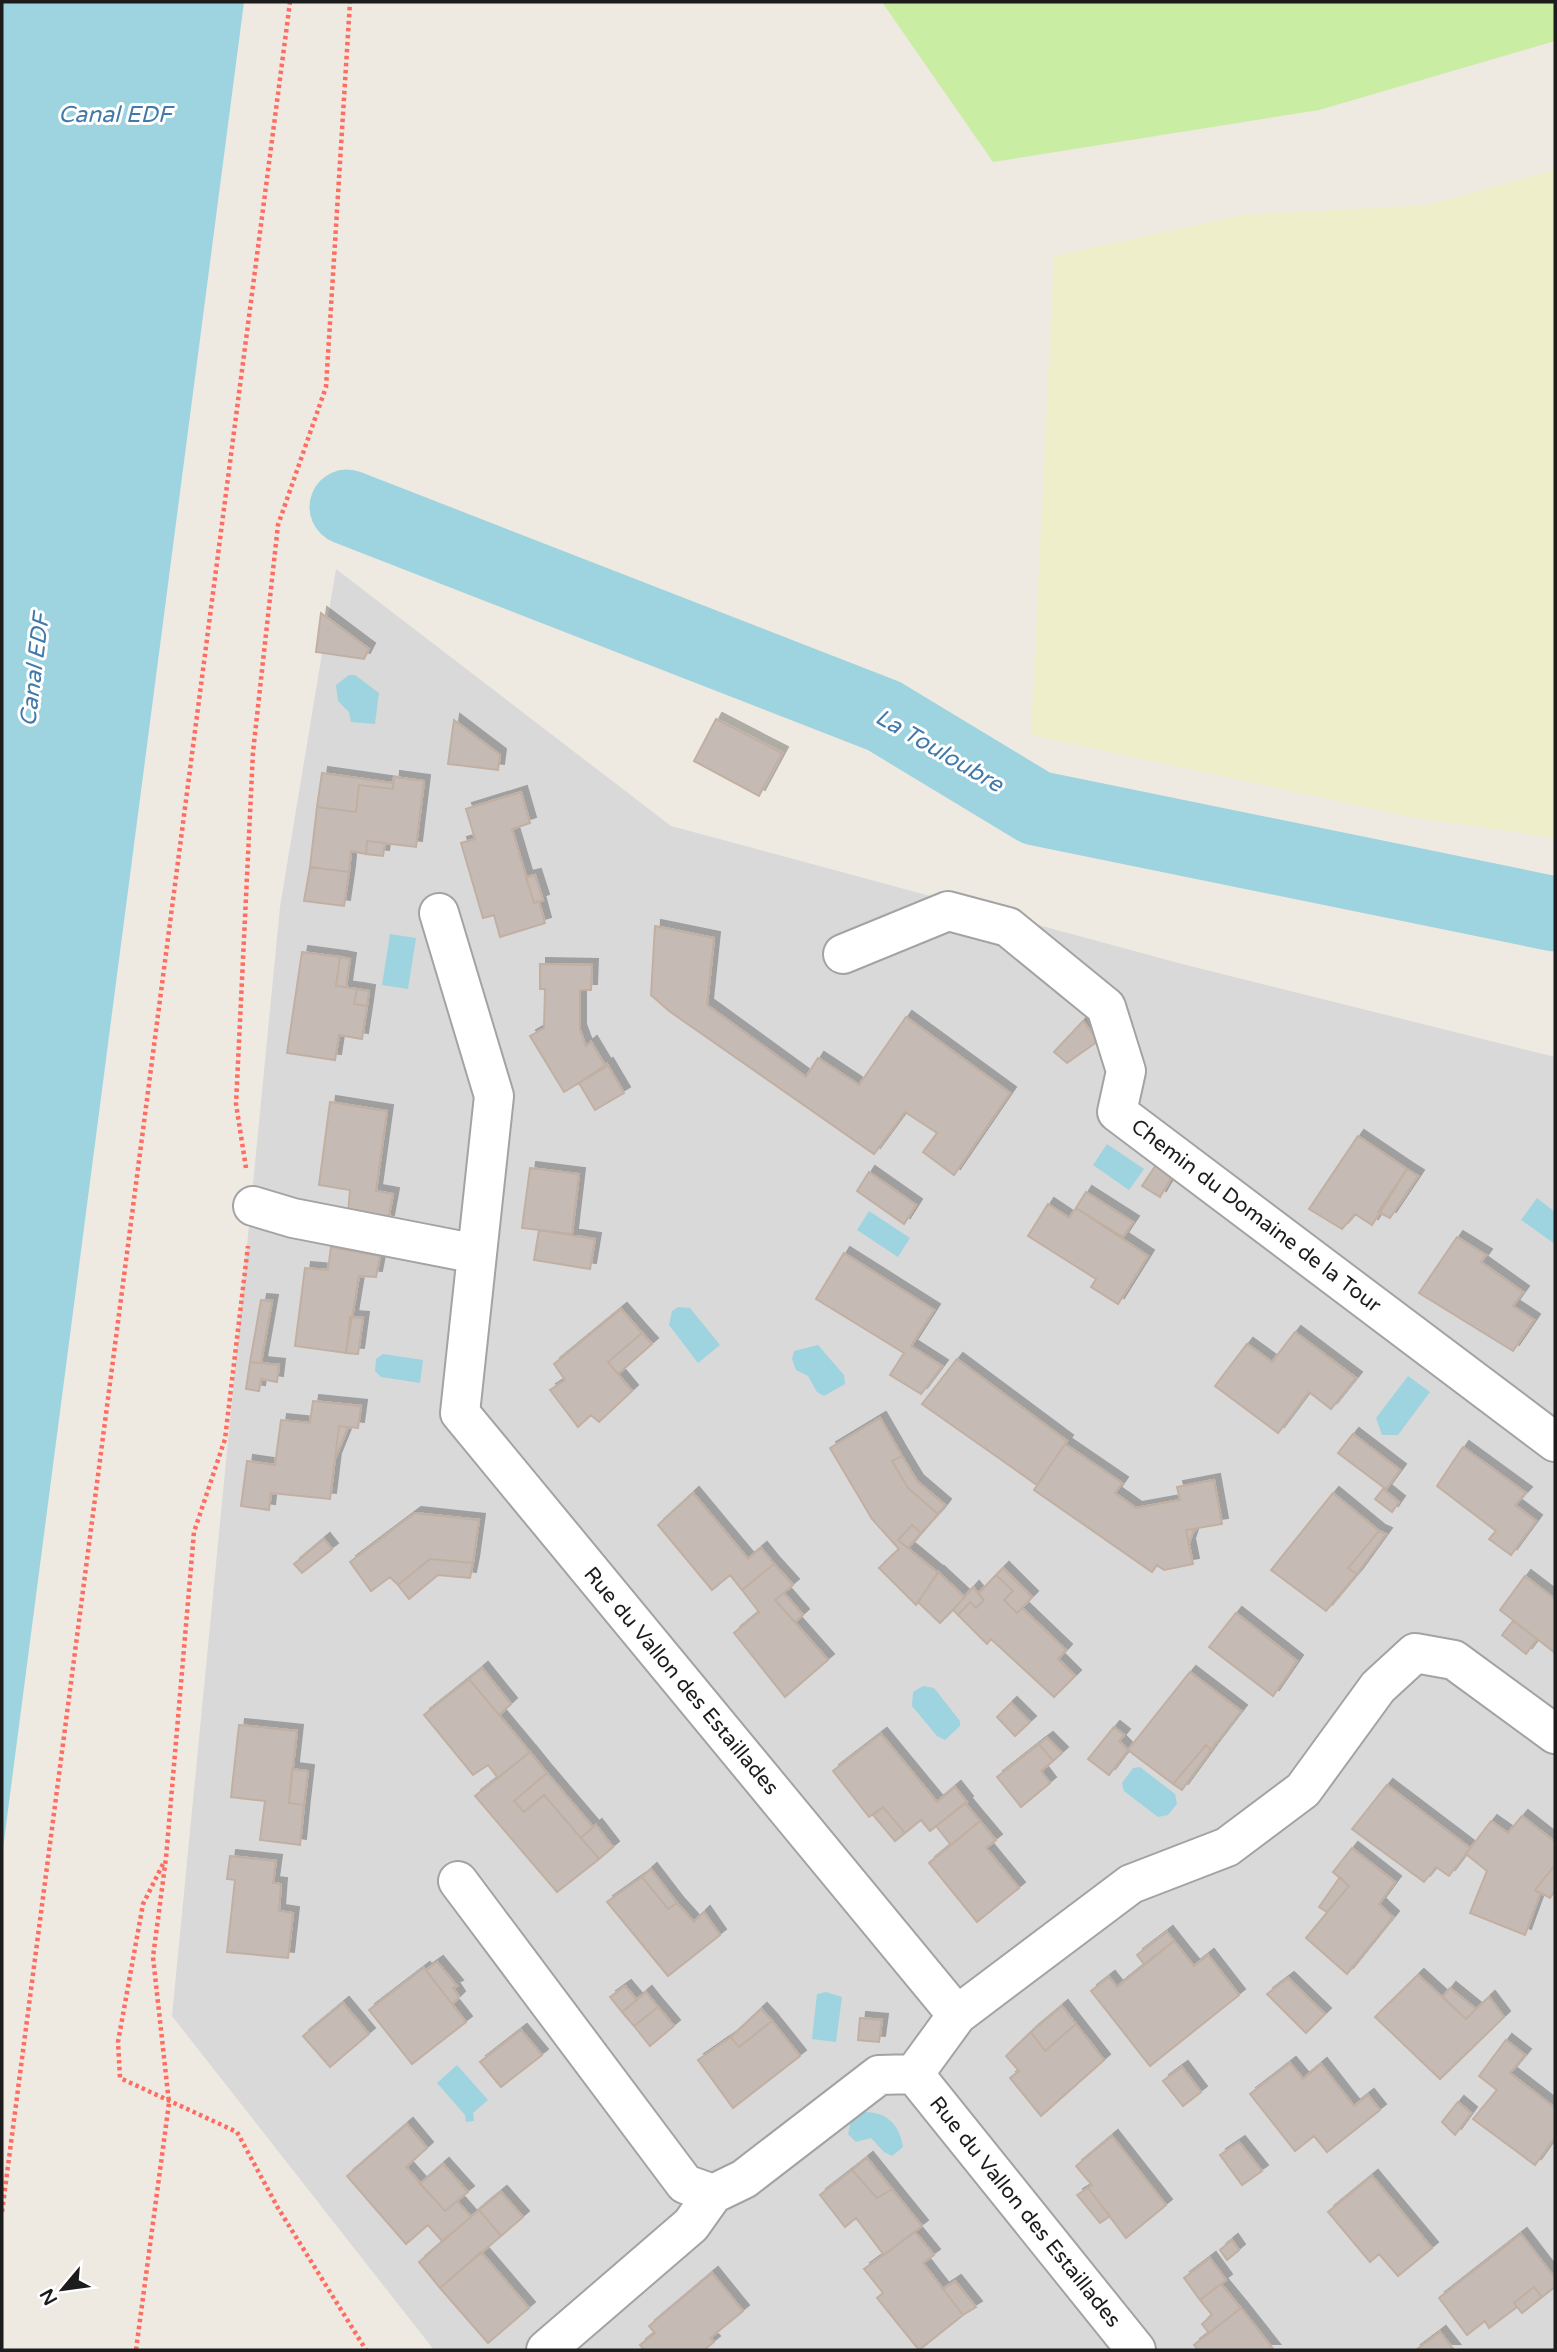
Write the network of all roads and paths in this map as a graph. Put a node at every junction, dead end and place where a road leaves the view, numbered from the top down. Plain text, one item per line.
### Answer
1 (290, 2) edge
2 (350, 2) edge
3 (439, 913) dead end
4 (843, 954) dead end
5 (253, 1206) junction
6 (477, 1254) junction
7 (1555, 1442) edge
8 (1555, 1734) edge
9 (166, 1858) junction
10 (458, 1881) dead end
11 (957, 2015) junction
12 (914, 2074) junction
13 (169, 2103) junction
14 (713, 2194) junction
15 (2, 2212) edge
16 (136, 2350) edge
17 (366, 2350) edge
18 (546, 2350) edge
19 (1136, 2350) edge

1 - 15 path
2 - 5 path
3 - 6 street, Rue du Vallon des Estaillades
4 - 7 street, Chemin du Domaine de la Tour
5 - 6 street
5 - 9 path
6 - 11 street, Rue du Vallon des Estaillades
8 - 11 street
9 - 13 path
9 - 13 path
10 - 14 street
11 - 12 street
12 - 14 street
12 - 19 street, Rue du Vallon des Estaillades
13 - 16 path
13 - 17 path
14 - 18 street

